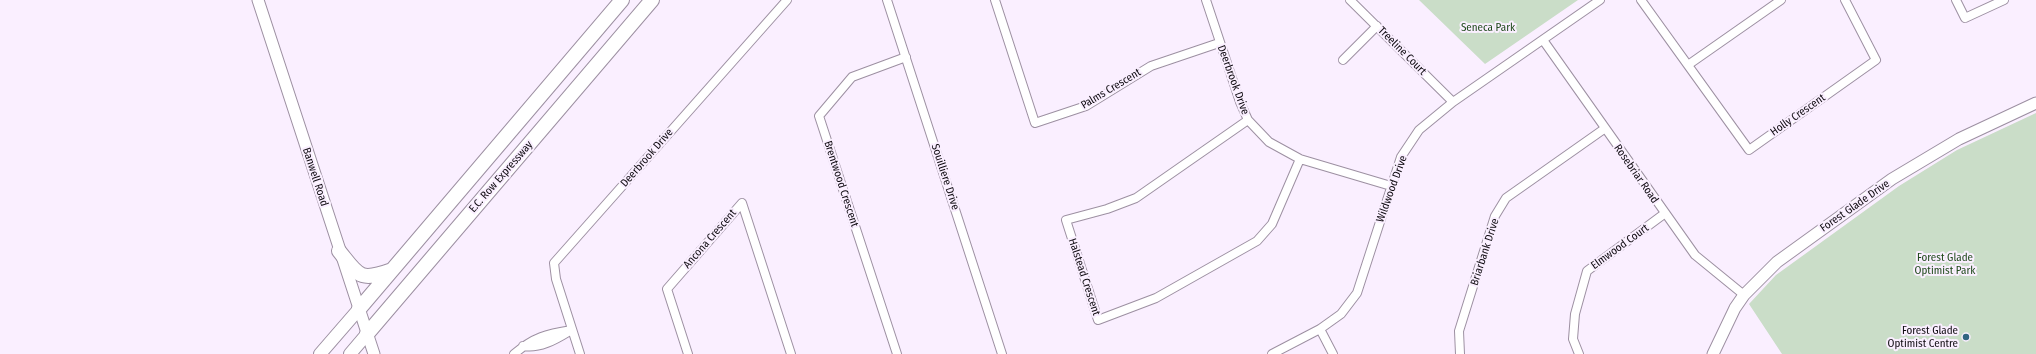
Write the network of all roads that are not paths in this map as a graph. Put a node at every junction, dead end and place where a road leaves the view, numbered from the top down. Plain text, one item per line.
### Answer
1 (258, 0) edge
2 (622, 0) edge
3 (652, 0) edge
4 (787, 0) edge
5 (887, 0) edge
6 (995, 0) edge
7 (1206, 0) edge
8 (1350, 0) edge
9 (1600, 0) edge
10 (1641, 0) edge
11 (1781, 0) edge
12 (1845, 0) edge
13 (1956, 0) edge
14 (2004, 0) edge
15 (1377, 26) junction
16 (1543, 40) junction
17 (1219, 43) junction
18 (906, 57) junction
19 (1343, 60) dead end
20 (1688, 65) junction
21 (1453, 102) junction
22 (2036, 103) edge
23 (1248, 120) junction
24 (1604, 129) junction
25 (1300, 159) junction
26 (1391, 186) junction
27 (1664, 214) junction
28 (339, 251) junction
29 (392, 270) junction
30 (1744, 295) junction
31 (359, 309) junction
32 (1320, 329) junction
33 (572, 330) junction
34 (367, 334) junction
35 (320, 354) edge
36 (350, 354) edge
37 (374, 354) edge
38 (514, 354) edge
39 (580, 354) edge
40 (688, 354) edge
41 (792, 354) edge
42 (897, 354) edge
43 (1001, 354) edge
44 (1272, 354) edge
45 (1333, 354) edge
46 (1460, 354) edge
47 (1579, 354) edge
48 (1713, 354) edge

1 - 28 street, Banwell Road
2 - 29 highway, E.C. Row Expressway
3 - 34 highway, E.C. Row Expressway
4 - 33 street, Deerbrook Drive
5 - 18 street, Souilliere Drive
6 - 17 street, Palms Crescent
7 - 17 street, Deerbrook Drive
8 - 15 street, Treeline Court
9 - 16 street, Wildwood Drive
10 - 20 street, Holly Crescent
11 - 20 street
12 - 20 street, Holly Crescent
13 - 14 street
15 - 19 street
15 - 21 street, Treeline Court
16 - 21 street, Wildwood Drive
16 - 24 street, Rosebriar Road
17 - 23 street, Deerbrook Drive
18 - 42 street, Brentwood Crescent
18 - 43 street, Souilliere Drive
21 - 26 street, Wildwood Drive
22 - 30 street, Forest Glade Drive
23 - 25 street, Deerbrook Drive
23 - 25 street, Halstead Crescent
24 - 27 street, Rosebriar Road
24 - 46 street, Briarbank Drive
25 - 26 street, Deerbrook Drive
26 - 32 street, Wildwood Drive
27 - 30 street, Rosebriar Road
27 - 47 street, Elmwood Court
28 - 29 highway
28 - 31 street, Banwell Road
29 - 31 highway, E.C. Row Expressway
30 - 48 street, Forest Glade Drive
31 - 34 street, Banwell Road
31 - 35 main road, E.C. Row Expressway
32 - 44 street, Wildwood Drive
32 - 45 street
33 - 38 street
33 - 39 street
34 - 36 main road, E.C. Row Expressway
34 - 37 street, Banwell Road
40 - 41 street, Ancona Crescent

